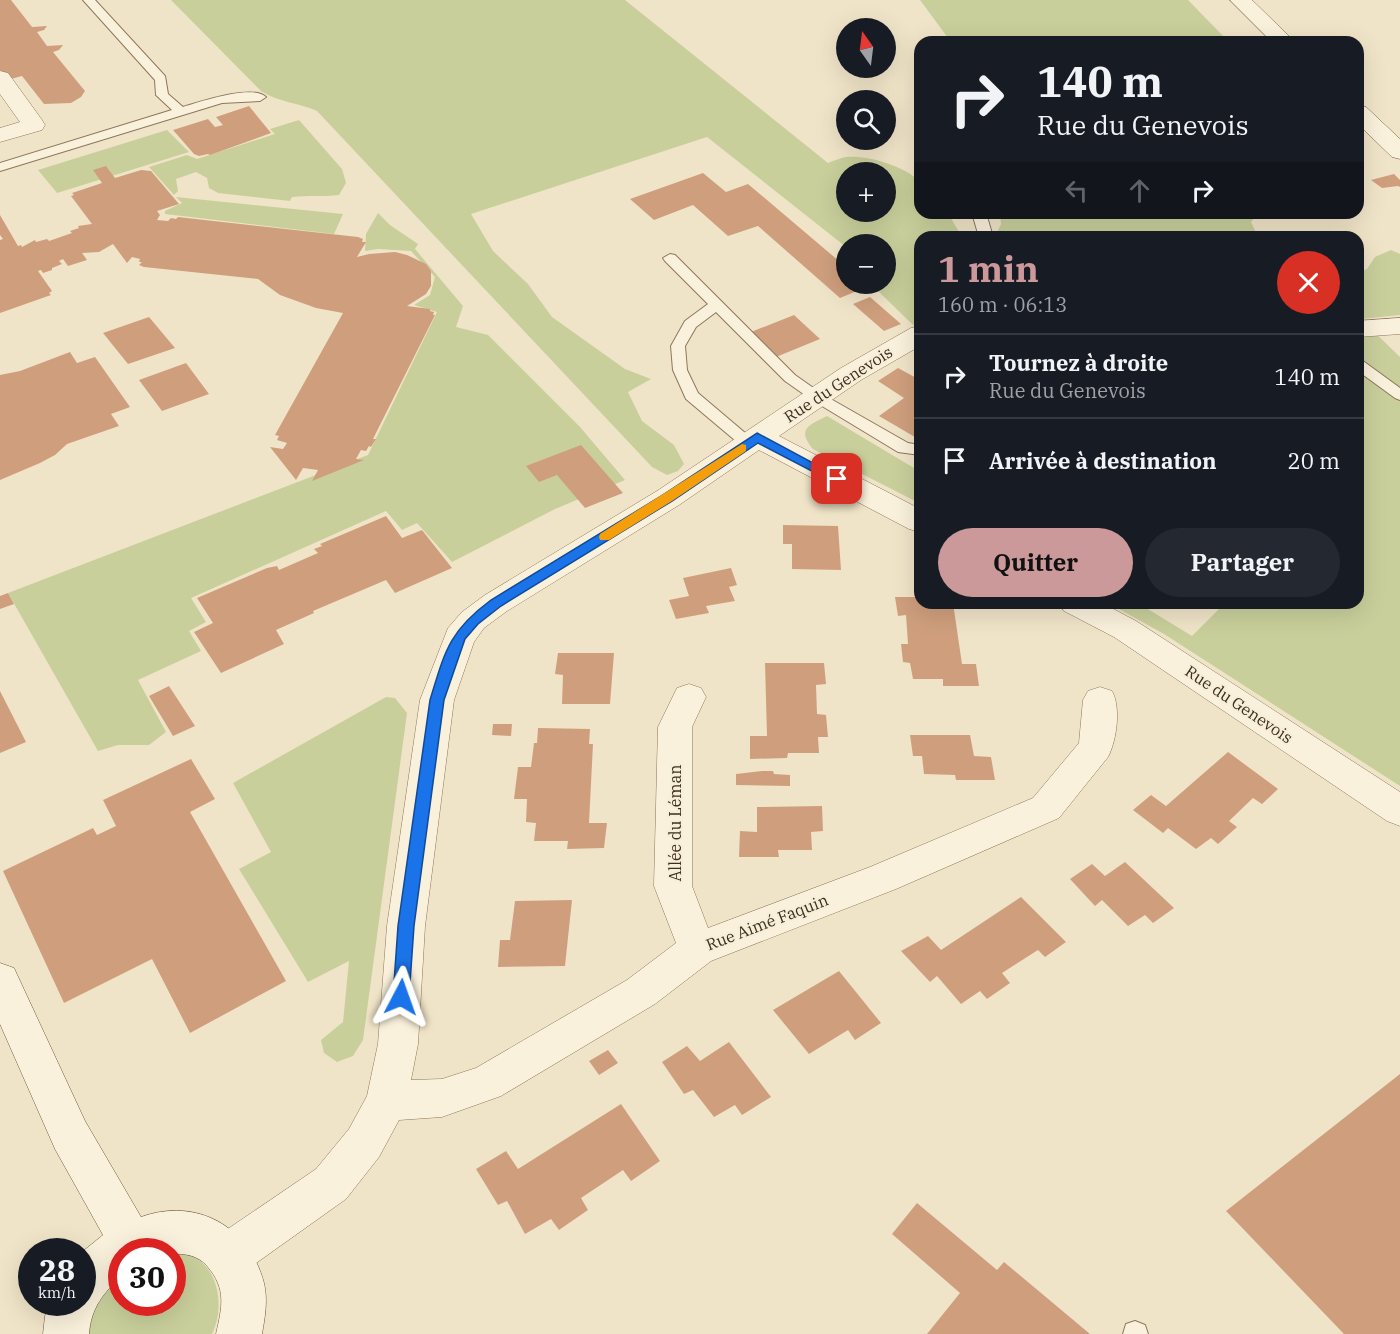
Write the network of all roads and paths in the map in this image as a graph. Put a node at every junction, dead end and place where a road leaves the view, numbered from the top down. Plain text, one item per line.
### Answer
1 (89, 0) edge
2 (1240, 0) edge
3 (1278, 36) edge
4 (0, 78) edge
5 (260, 97) dead end
6 (181, 112) junction
7 (1364, 118) edge
8 (0, 135) edge
9 (1400, 152) edge
10 (0, 167) edge
11 (670, 258) dead end
12 (718, 304) junction
13 (1400, 326) edge
14 (1364, 329) edge
15 (914, 338) edge
16 (1364, 368) edge
17 (1400, 395) edge
18 (817, 397) junction
19 (753, 440) junction
20 (914, 449) edge
21 (914, 519) edge
22 (1087, 609) edge
23 (689, 697) dead end
24 (1100, 700) dead end
25 (1400, 811) edge
26 (697, 949) junction
27 (0, 980) edge
28 (387, 1101) junction
29 (129, 1238) edge
30 (144, 1238) edge
31 (229, 1255) junction
32 (108, 1258) edge
33 (96, 1270) edge
34 (68, 1316) edge
35 (66, 1334) edge
36 (239, 1334) edge

1 - 6 lane
2 - 3 street
4 - 8 street
5 - 6 lane
6 - 10 lane
7 - 9 street
11 - 12 lane
12 - 18 lane
12 - 19 lane
13 - 14 street
15 - 18 street, Rue du Genevois
16 - 17 lane
18 - 19 street, Rue du Genevois
18 - 20 lane
19 - 21 street
19 - 28 street, Rue du Genevois
22 - 25 street, Rue du Genevois
23 - 26 street, Allée du Léman
24 - 26 street, Rue Aimé Faquin
26 - 28 street, Rue Aimé Faquin
27 - 29 street
28 - 31 street, Rue du Genevois
30 - 31 street
31 - 36 street
32 - 33 street
34 - 35 street

